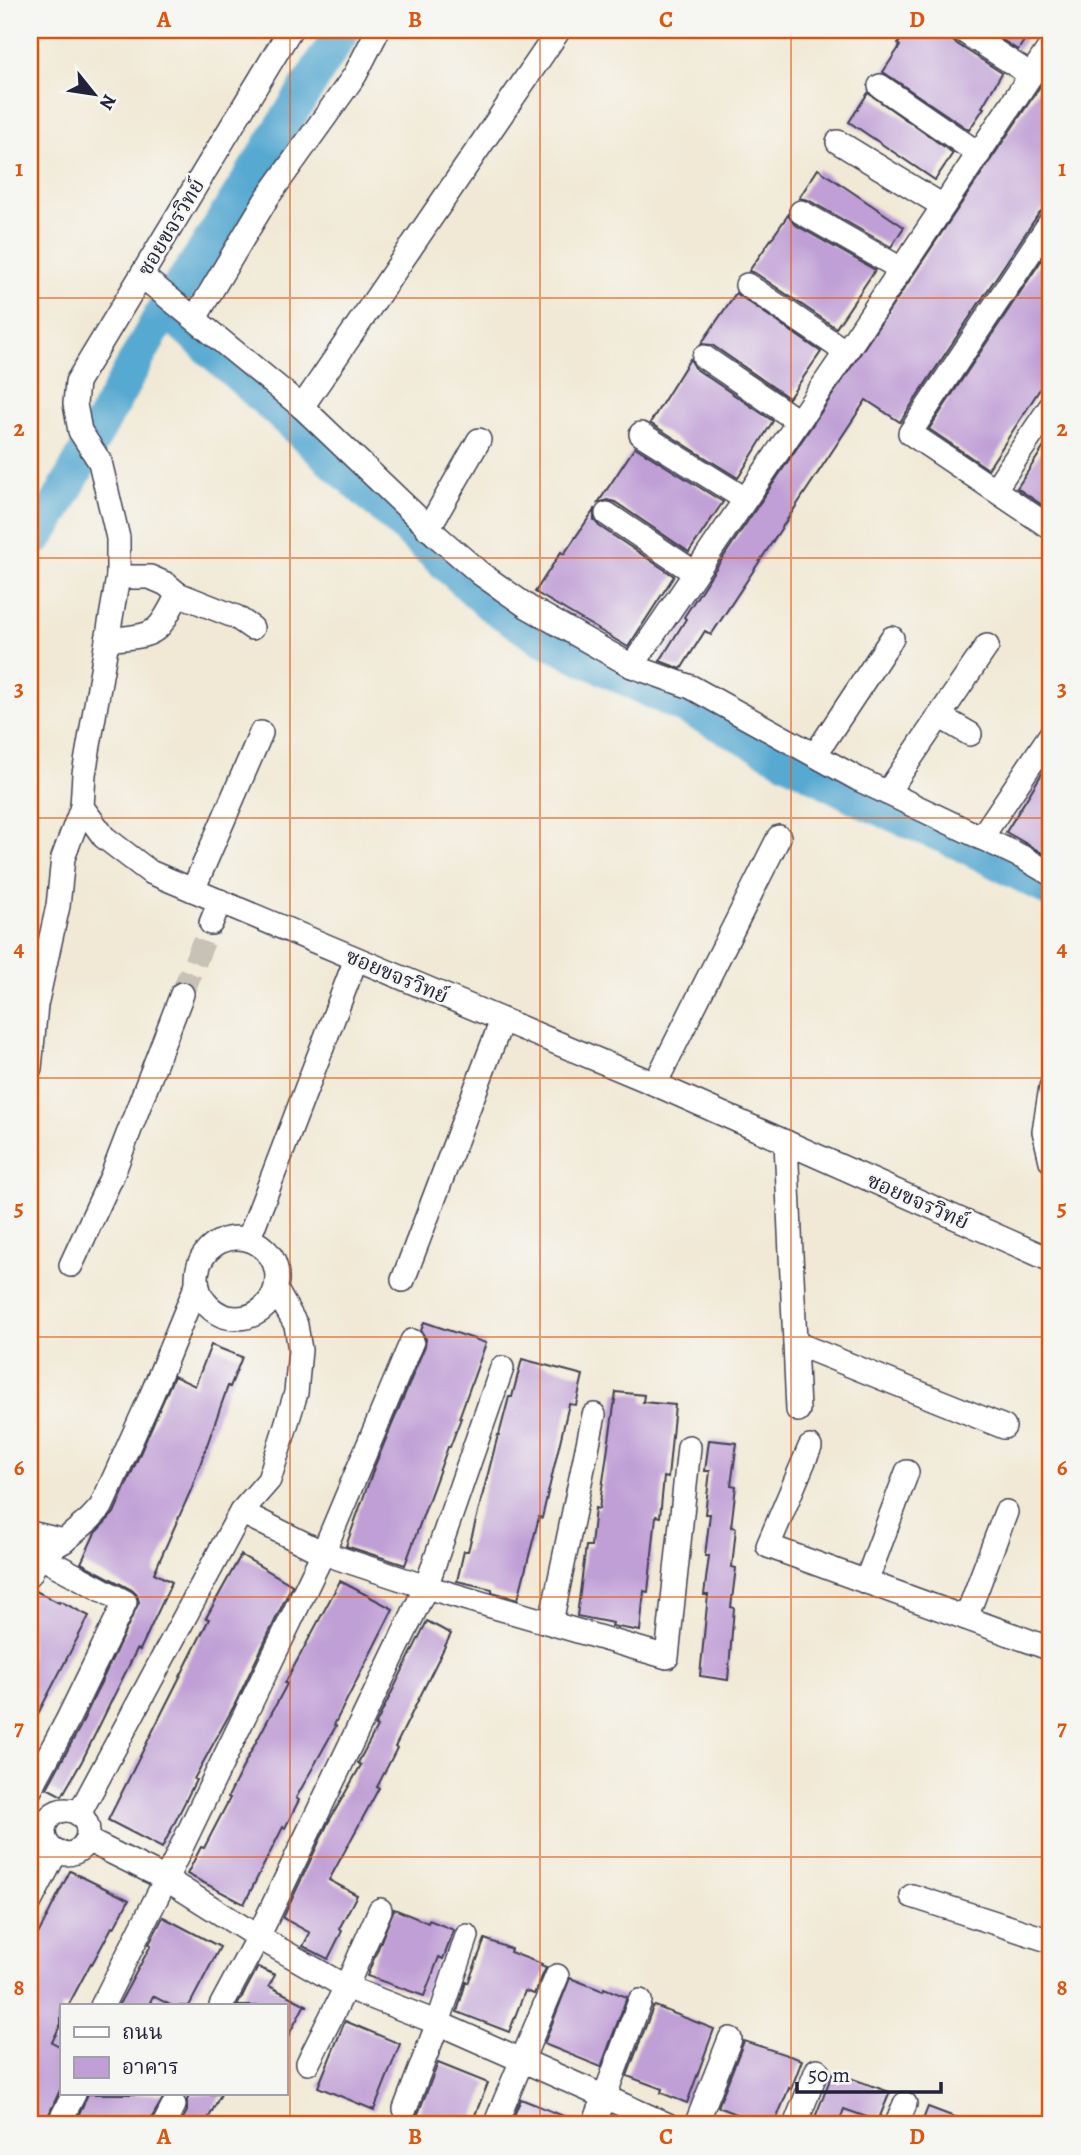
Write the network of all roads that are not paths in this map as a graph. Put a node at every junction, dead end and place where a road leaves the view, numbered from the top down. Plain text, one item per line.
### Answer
1 (290, 30) edge
2 (378, 30) edge
3 (559, 30) edge
4 (962, 30) edge
5 (1051, 45) edge
6 (1031, 75) junction
7 (880, 86) dead end
8 (838, 142) dead end
9 (979, 154) junction
10 (943, 206) junction
11 (801, 212) dead end
12 (1051, 221) edge
13 (901, 269) junction
14 (148, 281) junction
15 (747, 285) dead end
16 (195, 318) junction
17 (846, 352) junction
18 (704, 357) dead end
19 (1051, 406) edge
20 (302, 407) junction
21 (798, 421) junction
22 (642, 434) dead end
23 (480, 440) dead end
24 (995, 489) junction
25 (745, 499) junction
26 (607, 514) dead end
27 (428, 528) junction
28 (1051, 528) edge
29 (695, 573) junction
30 (118, 576) junction
31 (177, 594) junction
32 (252, 628) dead end
33 (892, 638) dead end
34 (107, 640) junction
35 (987, 646) dead end
36 (632, 666) junction
37 (939, 716) junction
38 (261, 733) dead end
39 (970, 734) dead end
40 (1051, 734) edge
41 (815, 755) junction
42 (887, 793) junction
43 (82, 807) junction
44 (779, 837) dead end
45 (981, 838) junction
46 (1051, 874) edge
47 (193, 890) junction
48 (220, 901) junction
49 (211, 923) tunnel mouth
50 (356, 958) junction
51 (182, 994) tunnel mouth
52 (502, 1020) junction
53 (30, 1068) edge
54 (655, 1084) junction
55 (1051, 1087) edge
56 (786, 1142) junction
57 (1051, 1161) edge
58 (249, 1238) junction
59 (1051, 1261) edge
60 (71, 1265) dead end
61 (403, 1280) dead end
62 (197, 1284) junction
63 (276, 1290) junction
64 (412, 1341) dead end
65 (795, 1343) junction
66 (502, 1368) dead end
67 (798, 1410) dead end
68 (594, 1415) dead end
69 (1004, 1427) dead end
70 (689, 1447) dead end
71 (810, 1447) dead end
72 (907, 1472) dead end
73 (242, 1512) junction
74 (1006, 1512) dead end
75 (30, 1533) edge
76 (64, 1541) junction
77 (323, 1553) junction
78 (35, 1565) edge
79 (866, 1582) junction
80 (426, 1587) junction
81 (966, 1618) junction
82 (551, 1622) junction
83 (1051, 1649) edge
84 (30, 1790) edge
85 (79, 1814) junction
86 (87, 1840) junction
87 (56, 1852) junction
88 (166, 1879) junction
89 (912, 1896) dead end
90 (30, 1902) edge
91 (380, 1910) dead end
92 (467, 1936) dead end
93 (258, 1937) junction
94 (1051, 1941) edge
95 (557, 1976) dead end
96 (346, 1987) junction
97 (640, 2001) dead end
98 (103, 2004) edge
99 (222, 2004) edge
100 (438, 2023) junction
101 (730, 2039) dead end
102 (523, 2060) junction
103 (308, 2063) dead end
104 (817, 2070) dead end
105 (73, 2096) edge
106 (605, 2098) junction
107 (905, 2104) dead end
108 (405, 2109) dead end
109 (58, 2125) edge
110 (495, 2125) edge
111 (594, 2125) edge
112 (668, 2125) edge
113 (696, 2125) edge
114 (795, 2125) edge
115 (896, 2125) edge

1 - 14 street, ซอยขจรวิทย์
2 - 16 street
3 - 20 street
4 - 6 street
5 - 6 street
6 - 9 street
7 - 9 street
8 - 10 street
9 - 10 street
10 - 13 street
11 - 13 street
12 - 24 street
13 - 17 street
14 - 16 street
14 - 30 street, ซอยขจรวิทย์
15 - 17 street
16 - 20 street
17 - 21 street
18 - 21 street
19 - 24 street
20 - 27 street
21 - 25 street
22 - 25 street
23 - 27 street
24 - 28 street
25 - 29 street
26 - 29 street
27 - 36 street
29 - 36 street
30 - 31 street
30 - 34 street
31 - 32 street
31 - 34 street
33 - 41 street
34 - 43 street
35 - 37 street
36 - 41 street
37 - 39 street
37 - 42 street
38 - 47 street
40 - 45 street
41 - 42 street
42 - 45 street
43 - 47 street, ซอยขจรวิทย์
43 - 53 street
44 - 54 street
45 - 46 street
47 - 48 street, ซอยขจรวิทย์
48 - 49 street
48 - 50 street, ซอยขจรวิทย์
50 - 52 street, ซอยขจรวิทย์
50 - 58 street
51 - 60 street
52 - 54 street, ซอยขจรวิทย์
52 - 61 street
54 - 56 street, ซอยขจรวิทย์
55 - 57 street
56 - 59 street, ซอยขจรวิทย์
56 - 65 street
58 - 62 street
58 - 63 street
62 - 63 street
62 - 76 street
63 - 73 street
64 - 77 street
65 - 67 street
65 - 69 street
66 - 80 street
68 - 82 street
70 - 82 street
71 - 79 street
72 - 79 street
73 - 77 street
73 - 85 street
74 - 81 street
75 - 76 street
76 - 78 street
77 - 80 street
77 - 88 street
78 - 84 street
79 - 81 street
80 - 82 street
80 - 93 street
81 - 83 street
85 - 86 street
85 - 87 street
86 - 87 street
86 - 88 street
87 - 90 street
88 - 93 street
88 - 98 street
89 - 94 street
91 - 96 street
92 - 100 street
93 - 96 street
93 - 99 street
95 - 102 street
96 - 100 street
96 - 103 street
97 - 106 street
100 - 102 street
100 - 108 street
101 - 113 street
102 - 106 street
102 - 110 street
104 - 114 street
105 - 109 street
106 - 111 street
106 - 112 street
107 - 115 street

